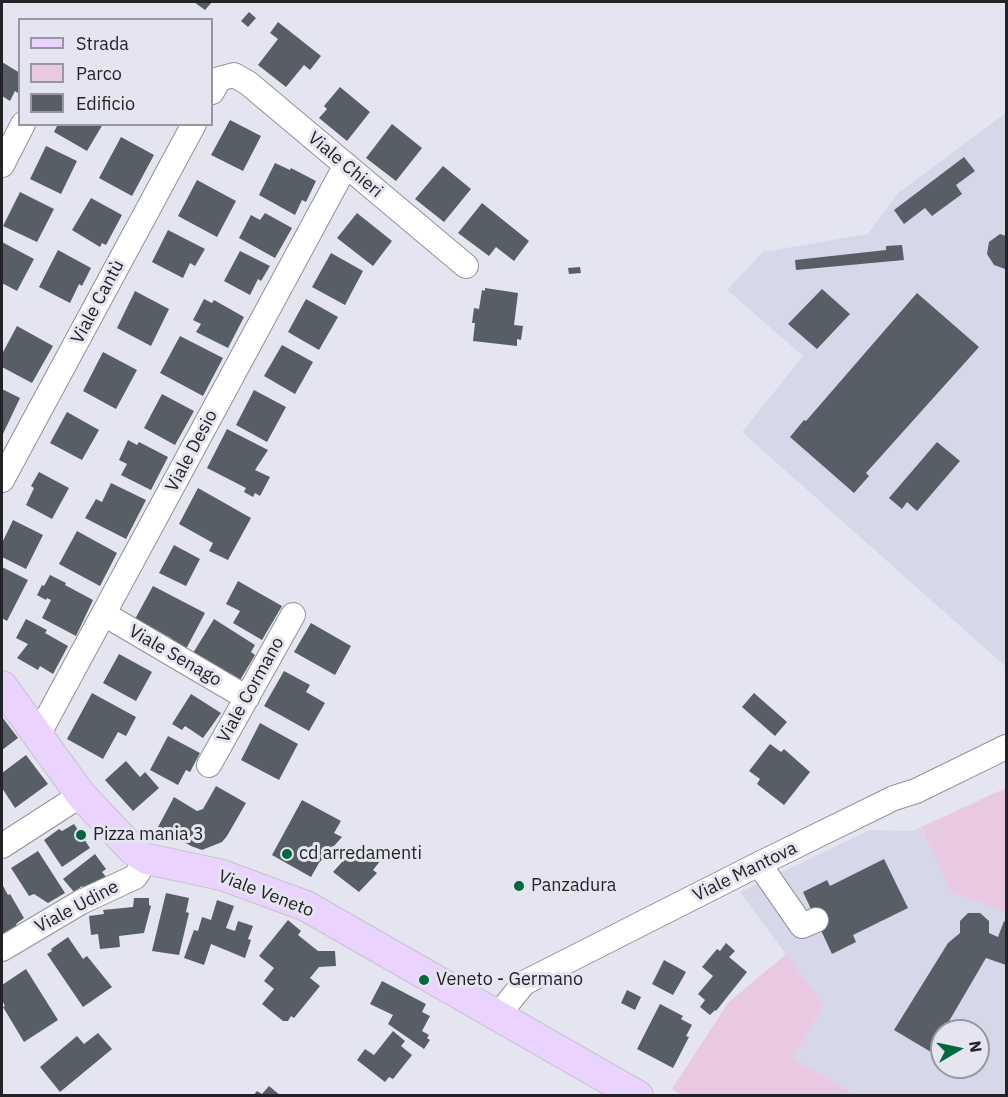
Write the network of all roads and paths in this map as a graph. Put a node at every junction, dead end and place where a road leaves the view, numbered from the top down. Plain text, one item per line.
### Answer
1 (215, 86) edge
2 (22, 126) edge
3 (193, 126) edge
4 (2, 165) edge
5 (346, 165) junction
6 (466, 266) dead end
7 (2, 480) edge
8 (104, 614) junction
9 (293, 615) dead end
10 (2, 686) edge
11 (247, 698) junction
12 (37, 736) junction
13 (1006, 747) edge
14 (209, 765) dead end
15 (81, 795) junction
16 (2, 846) edge
17 (147, 859) junction
18 (759, 864) junction
19 (816, 920) dead end
20 (2, 949) edge
21 (498, 1015) junction
22 (625, 1092) edge

1 - 5 street, Viale Chieri
2 - 4 street
3 - 7 street, Viale Cantù
5 - 6 street, Viale Chieri
5 - 8 street, Viale Desio
8 - 11 street, Viale Senago
8 - 12 street, Viale Desio
9 - 11 street, Viale Cormano
10 - 12 main road, Viale Veneto
11 - 14 street, Viale Cormano
12 - 15 main road, Viale Veneto
13 - 18 street, Viale Mantova
15 - 16 street
15 - 17 main road, Viale Veneto
17 - 20 street, Viale Udine
17 - 21 main road, Viale Veneto
18 - 19 street
18 - 21 street, Viale Mantova
21 - 22 main road, Viale Veneto

